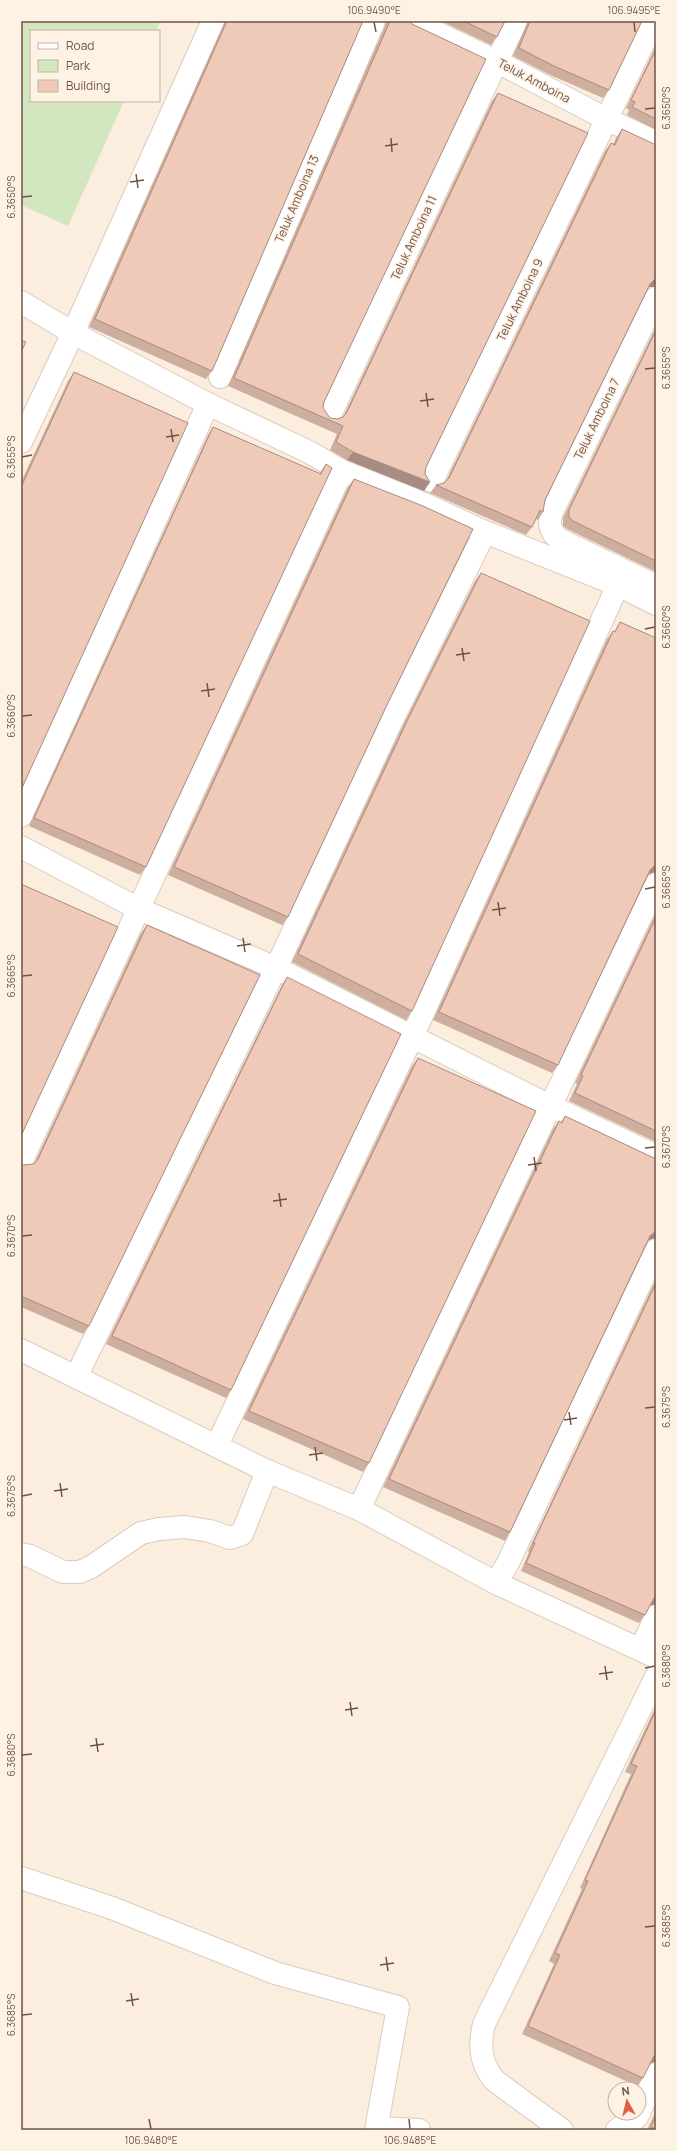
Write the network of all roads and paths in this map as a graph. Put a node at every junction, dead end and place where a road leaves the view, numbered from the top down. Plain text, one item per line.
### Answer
1 (213, 21) edge
2 (374, 21) edge
3 (412, 21) edge
4 (516, 21) edge
5 (654, 21) edge
6 (498, 62) junction
7 (608, 120) junction
8 (656, 142) edge
9 (656, 298) edge
10 (21, 302) edge
11 (73, 333) junction
12 (220, 377) dead end
13 (208, 404) junction
14 (330, 414) dead end
15 (21, 442) edge
16 (342, 471) junction
17 (432, 481) dead end
18 (485, 532) junction
19 (654, 580) edge
20 (618, 586) junction
21 (656, 604) edge
22 (21, 816) edge
23 (21, 847) edge
24 (656, 884) edge
25 (139, 909) junction
26 (276, 968) junction
27 (413, 1035) junction
28 (550, 1106) junction
29 (656, 1156) edge
30 (21, 1162) edge
31 (656, 1250) edge
32 (21, 1350) edge
33 (76, 1377) junction
34 (217, 1445) junction
35 (267, 1470) junction
36 (359, 1509) junction
37 (21, 1554) edge
38 (496, 1583) junction
39 (656, 1616) edge
40 (648, 1653) edge
41 (656, 1677) edge
42 (21, 1878) edge
43 (656, 2074) edge
44 (647, 2095) edge
45 (631, 2121) edge
46 (376, 2129) edge
47 (419, 2130) edge
48 (562, 2130) edge
49 (617, 2130) edge

1 - 11 street
2 - 12 street, Teluk Amboina 13
3 - 6 street, Teluk Amboina
4 - 6 street, Teluk Amboina 11
5 - 7 street, Teluk Amboina 9
6 - 7 street, Teluk Amboina
6 - 14 street, Teluk Amboina 11
7 - 8 street, Teluk Amboina
7 - 17 street, Teluk Amboina 9
9 - 19 street, Teluk Amboina 7
10 - 11 street
11 - 13 street
11 - 15 street
13 - 16 street
13 - 22 street
16 - 18 street
16 - 25 street
18 - 20 street
18 - 26 street
20 - 21 street
20 - 27 street
23 - 25 street
24 - 28 street
25 - 26 street
25 - 30 street
26 - 27 street
26 - 33 street
27 - 28 street
27 - 34 street
28 - 29 street
28 - 36 street
31 - 38 street
32 - 33 street
33 - 34 street
34 - 35 street
35 - 36 street
35 - 37 street
36 - 38 street
38 - 40 street
39 - 40 street
41 - 48 street
42 - 46 street
43 - 44 street
45 - 49 street
46 - 47 street

